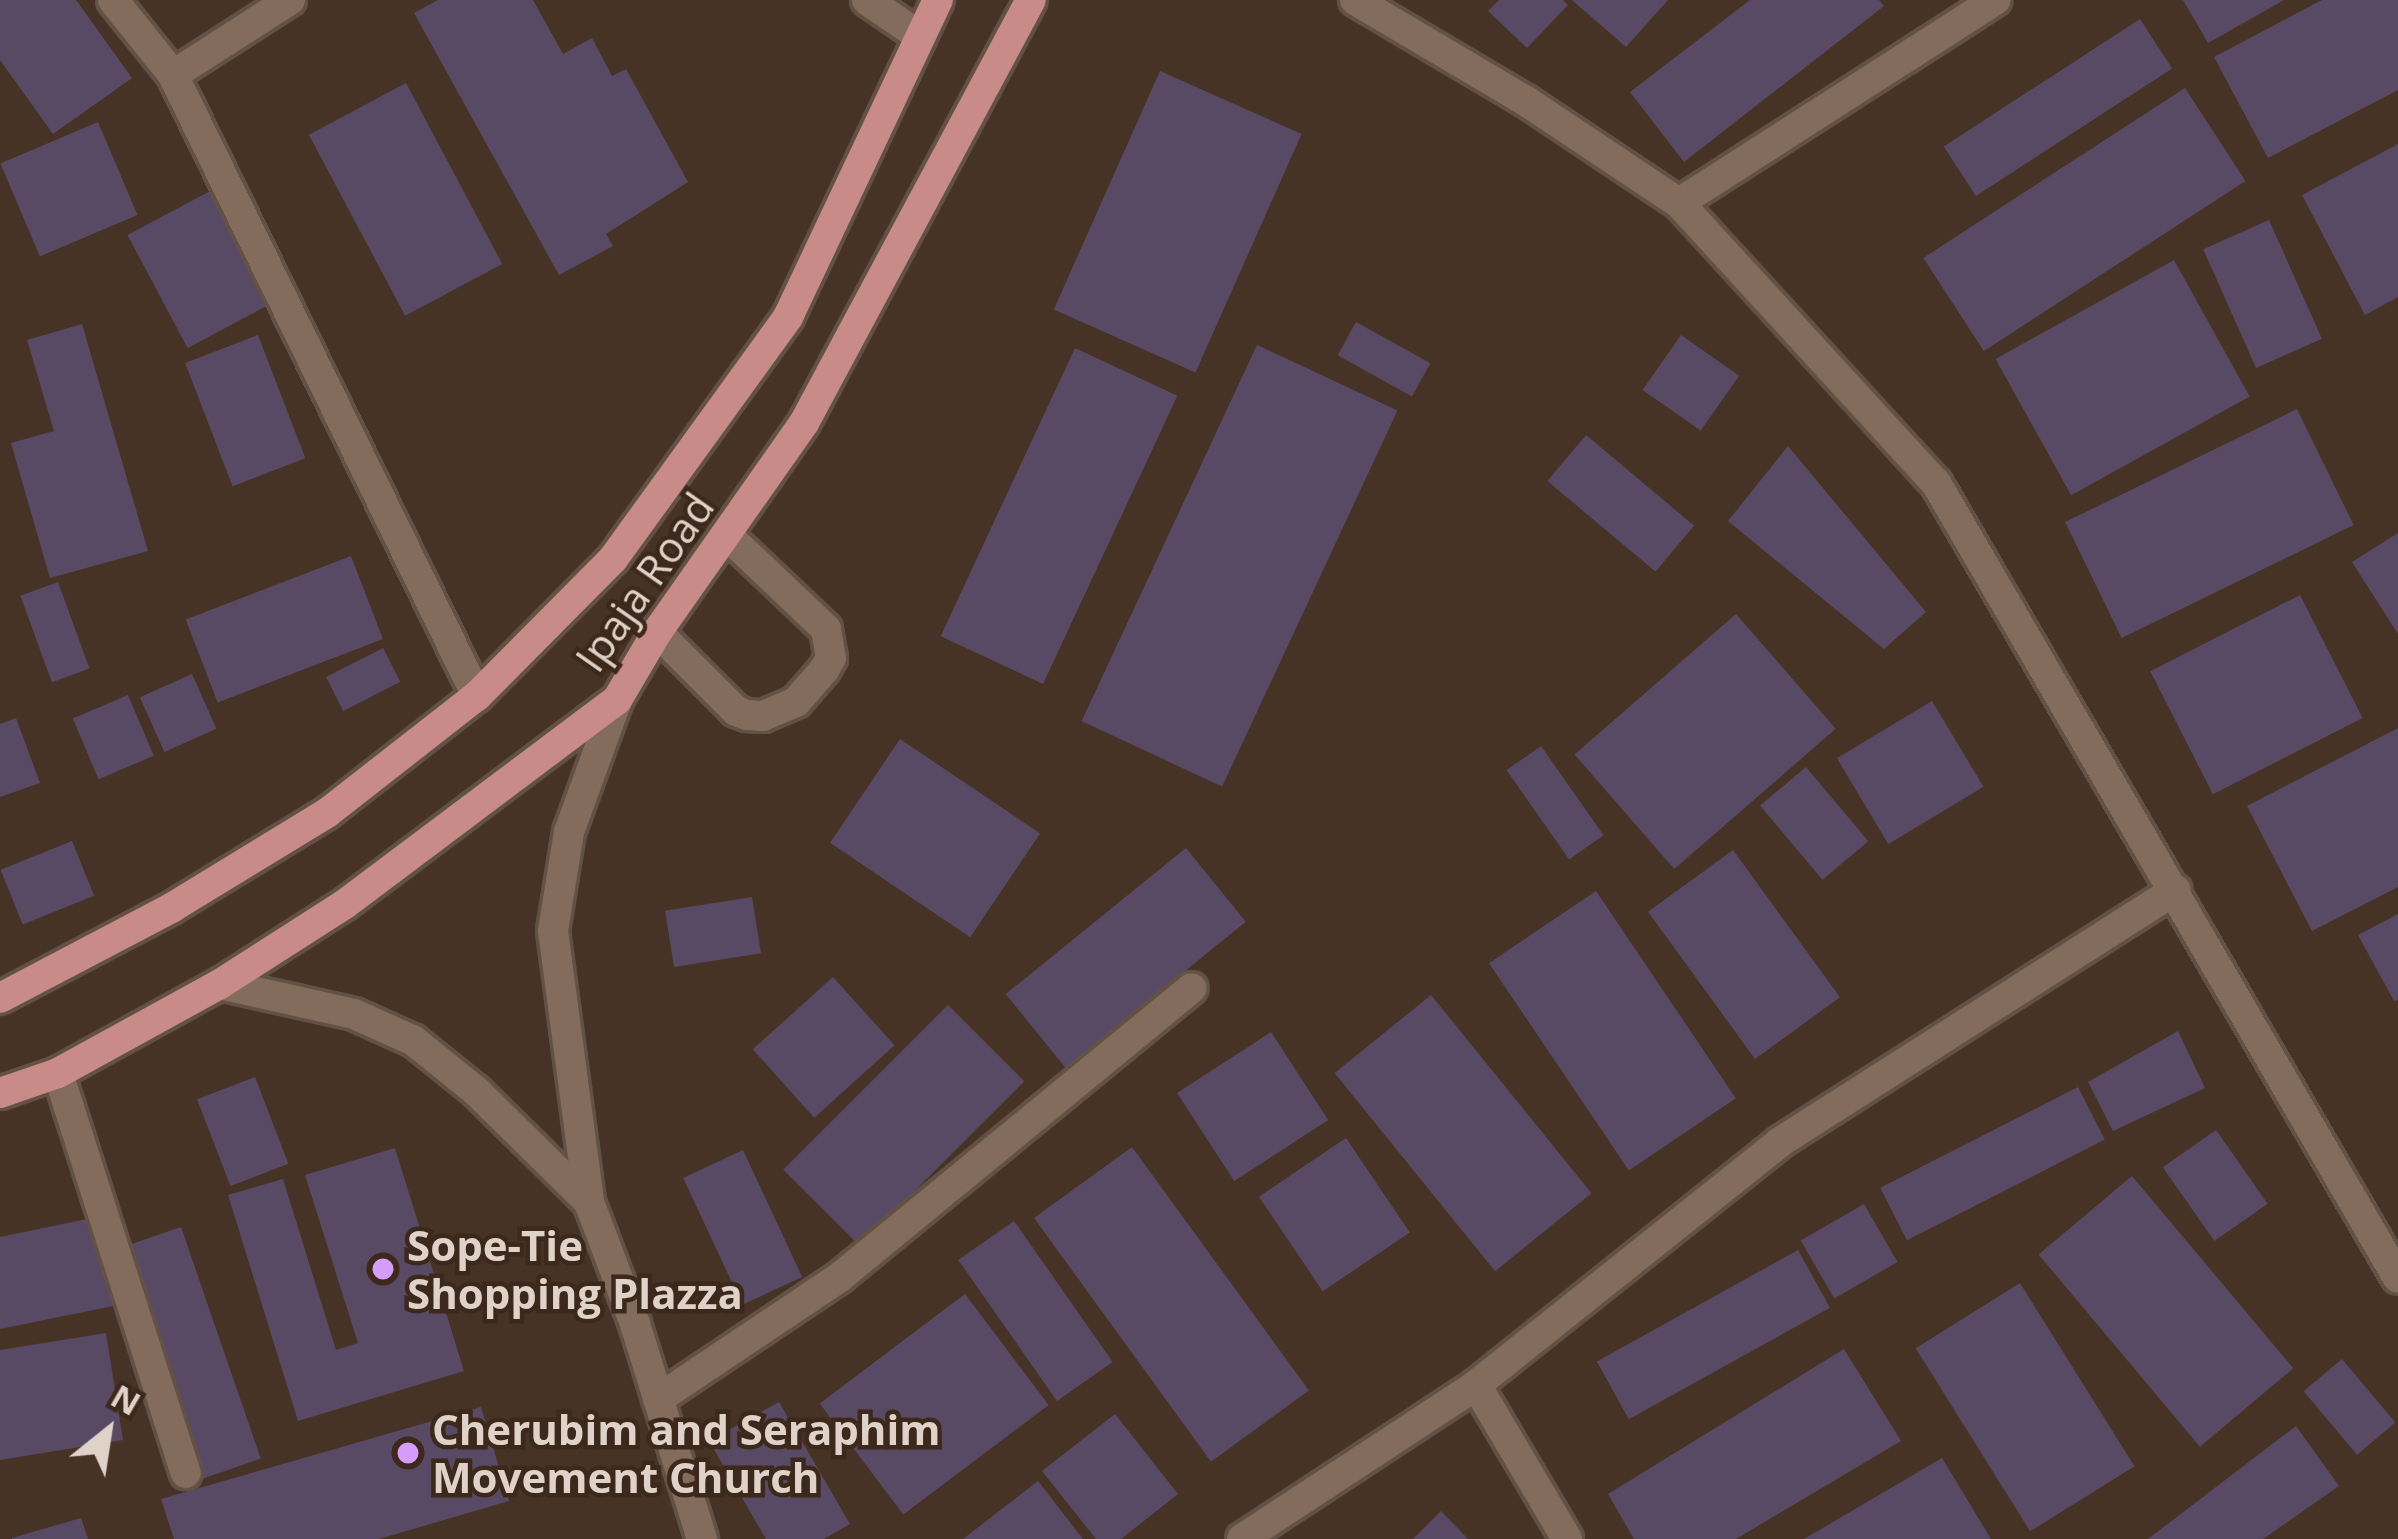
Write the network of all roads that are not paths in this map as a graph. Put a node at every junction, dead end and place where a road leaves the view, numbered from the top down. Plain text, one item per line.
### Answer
1 (113, 0) edge
2 (290, 0) edge
3 (867, 0) edge
4 (938, 0) edge
5 (1031, 0) edge
6 (1355, 0) edge
7 (1995, 0) edge
8 (921, 37) junction
9 (173, 75) junction
10 (1678, 202) junction
11 (728, 537) junction
12 (657, 632) junction
13 (477, 697) junction
14 (617, 700) junction
15 (2175, 890) junction
16 (220, 984) junction
17 (1192, 988) dead end
18 (0, 998) edge
19 (58, 1073) junction
20 (0, 1093) edge
21 (589, 1202) junction
22 (2398, 1278) edge
23 (1476, 1385) junction
24 (658, 1399) junction
25 (186, 1473) dead end
26 (703, 1539) edge
27 (1242, 1539) edge
28 (1567, 1539) edge

1 - 9 street
2 - 9 street
3 - 8 street
4 - 8 main road, Ipaja Road
5 - 11 main road, Ipaja Road
6 - 10 street
7 - 10 street
8 - 13 main road, Ipaja Road
9 - 13 street
10 - 15 street
11 - 12 main road, Ipaja Road
11 - 12 street
12 - 14 main road, Ipaja Road
13 - 18 main road, Ipaja Road
14 - 16 main road, Ipaja Road
14 - 21 street
15 - 22 street
15 - 23 street
16 - 19 main road, Ipaja Road
16 - 21 street
17 - 24 street
19 - 20 main road, Ipaja Road
19 - 25 street
21 - 24 street
23 - 27 street
23 - 28 street
24 - 26 street

